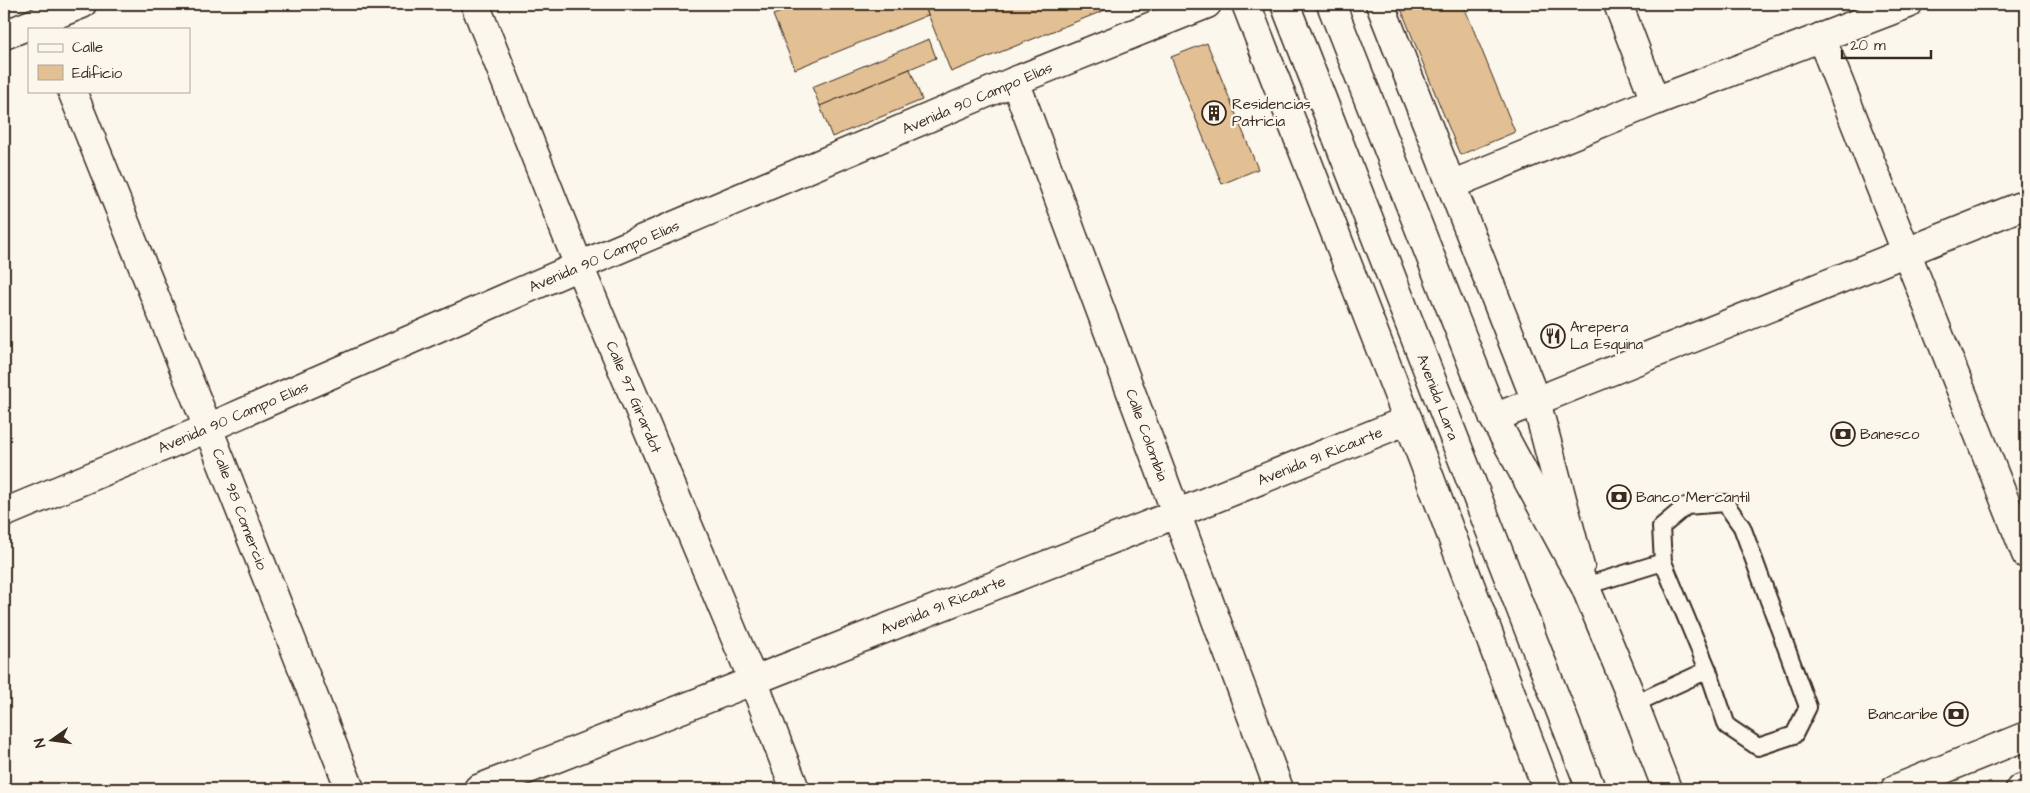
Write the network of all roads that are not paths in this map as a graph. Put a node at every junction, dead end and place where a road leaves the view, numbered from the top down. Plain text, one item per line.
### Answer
1 (82, 4) edge
2 (475, 4) edge
3 (1207, 4) edge
4 (1246, 4) edge
5 (1285, 4) edge
6 (1332, 4) edge
7 (1380, 4) edge
8 (1618, 4) edge
9 (1908, 4) edge
10 (1868, 11) edge
11 (42, 18) edge
12 (4, 35) edge
13 (1821, 38) junction
14 (1015, 81) junction
15 (72, 92) edge
16 (1655, 102) junction
17 (1451, 185) junction
18 (2026, 204) edge
19 (1907, 252) junction
20 (579, 266) junction
21 (1536, 401) junction
22 (1494, 418) junction
23 (1408, 420) junction
24 (208, 428) junction
25 (4, 513) edge
26 (1176, 514) junction
27 (2026, 554) edge
28 (1663, 562) junction
29 (1585, 586) junction
30 (1708, 670) junction
31 (753, 680) junction
32 (1634, 704) junction
33 (2026, 736) edge
34 (2026, 787) edge
35 (350, 789) edge
36 (478, 789) edge
37 (794, 789) edge
38 (1279, 789) edge
39 (1547, 789) edge
40 (1591, 789) edge
41 (1667, 789) edge
42 (1895, 789) edge
43 (2020, 789) edge

1 - 11 street
2 - 20 street, Calle 97 Girardot
3 - 14 street, Avenida 90 Campo Elias
4 - 23 street
5 - 40 street, Avenida Lara
6 - 22 street
7 - 17 street
8 - 16 street
9 - 10 street
10 - 13 street
11 - 12 street
13 - 16 street
13 - 19 street
14 - 20 street, Avenida 90 Campo Elias
14 - 26 street, Calle Colombia
15 - 24 street, Calle 98 Comercio
16 - 17 street
17 - 21 street
18 - 19 street
19 - 21 street
19 - 27 street
20 - 24 street, Avenida 90 Campo Elias
20 - 31 street, Calle 97 Girardot
21 - 22 street
21 - 29 street
22 - 29 street
23 - 26 street, Avenida 91 Ricaurte
23 - 39 street
24 - 25 street, Avenida 90 Campo Elias
24 - 35 street, Calle 98 Comercio
26 - 31 street, Avenida 91 Ricaurte
26 - 38 street, Calle Colombia
28 - 29 lane
28 - 30 lane
28 - 30 lane
29 - 32 street
30 - 32 lane
31 - 36 street, Avenida 91 Ricaurte
31 - 37 street, Calle 97 Girardot
32 - 41 street
33 - 42 street
34 - 43 street

